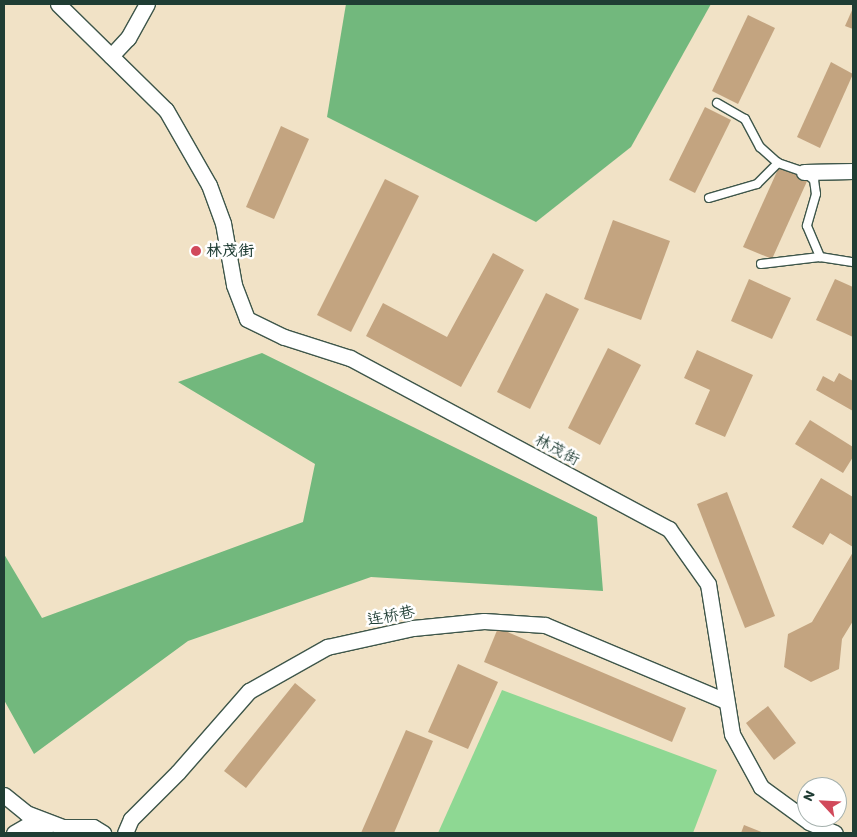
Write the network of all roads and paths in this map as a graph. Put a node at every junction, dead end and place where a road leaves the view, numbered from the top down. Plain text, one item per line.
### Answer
1 (58, 4) edge
2 (147, 4) edge
3 (111, 56) junction
4 (717, 103) dead end
5 (778, 163) junction
6 (853, 171) edge
7 (804, 172) junction
8 (709, 198) dead end
9 (820, 256) junction
10 (853, 262) edge
11 (761, 264) dead end
12 (726, 701) junction
13 (4, 795) edge
14 (63, 827) junction
15 (14, 833) edge
16 (102, 833) edge
17 (125, 833) edge
18 (835, 833) edge

1 - 3 street, 林茂街
2 - 3 street
3 - 12 street, 林茂街
4 - 5 lane
5 - 7 lane
5 - 8 lane
6 - 7 street
7 - 9 lane
9 - 10 lane
9 - 11 lane
12 - 17 street, 连桥巷
12 - 18 street, 林茂街
13 - 14 street
14 - 15 street
14 - 16 street

